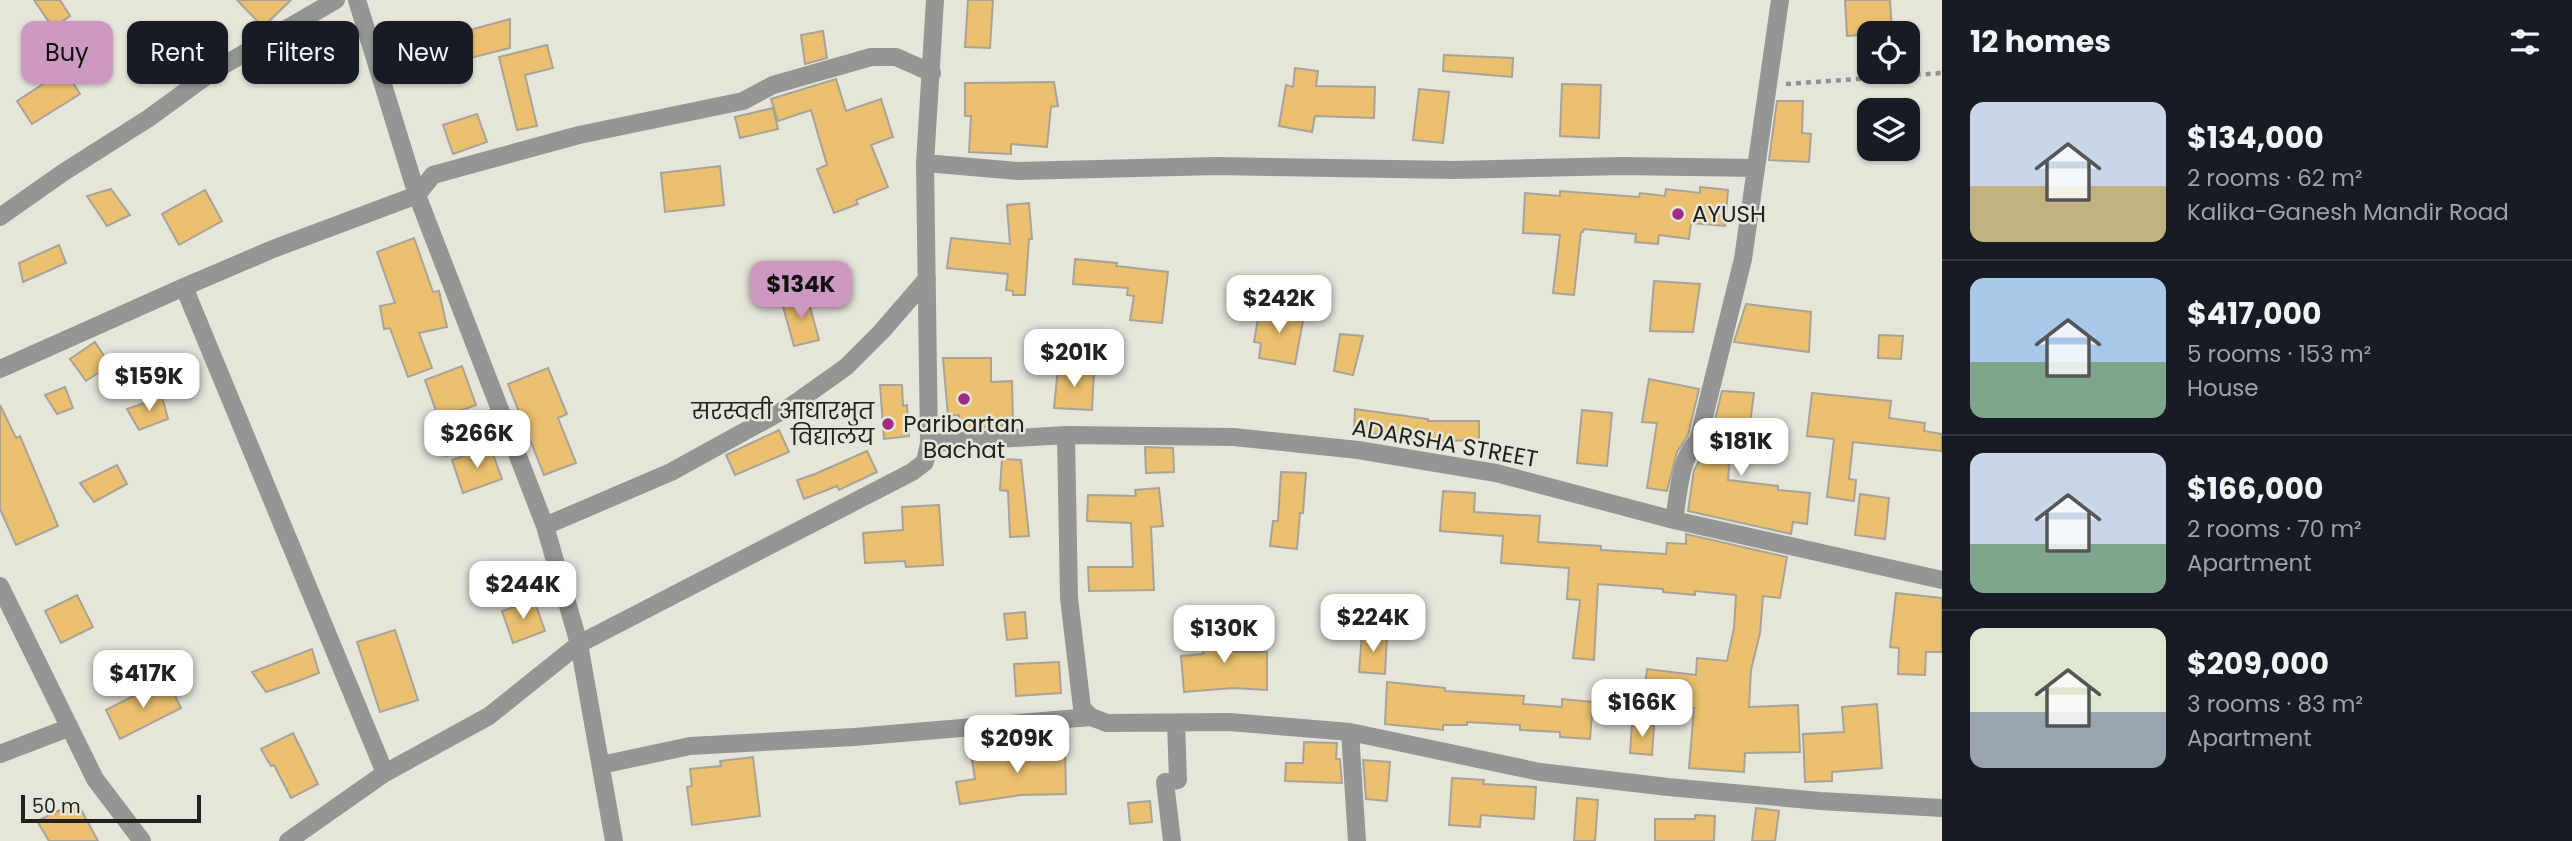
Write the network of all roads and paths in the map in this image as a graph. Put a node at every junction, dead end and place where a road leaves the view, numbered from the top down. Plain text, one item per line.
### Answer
1 (336, 0) edge
2 (357, 0) edge
3 (935, 0) edge
4 (1780, 0) edge
5 (932, 73) junction
6 (1942, 73) edge
7 (1767, 85) junction
8 (925, 163) junction
9 (1756, 168) junction
10 (417, 195) junction
11 (0, 216) edge
12 (927, 279) junction
13 (184, 287) junction
14 (0, 369) edge
15 (1066, 435) junction
16 (929, 443) junction
17 (1674, 520) junction
18 (545, 526) junction
19 (1942, 580) edge
20 (0, 586) edge
21 (579, 644) junction
22 (1091, 717) junction
23 (1176, 723) junction
24 (68, 728) junction
25 (1350, 732) junction
26 (0, 754) edge
27 (601, 765) junction
28 (384, 773) junction
29 (1942, 808) edge
30 (142, 841) edge
31 (288, 841) edge
32 (614, 841) edge
33 (1172, 841) edge
34 (1357, 841) edge

1 - 11 street
2 - 10 street
3 - 5 street
4 - 7 street
5 - 8 street
5 - 10 street
6 - 7 path
7 - 9 street
8 - 9 street
8 - 12 street
9 - 17 street
10 - 13 street
10 - 18 street
12 - 16 street
12 - 18 street
13 - 14 street
13 - 28 street
15 - 16 street, ADARSHA STREET
15 - 17 street, ADARSHA STREET
15 - 22 street
16 - 21 street
17 - 19 street, ADARSHA STREET
18 - 21 street
20 - 24 street
21 - 27 street
21 - 28 street
22 - 23 street
22 - 27 street
23 - 25 street
23 - 33 street
24 - 26 street
24 - 30 street
25 - 29 street
25 - 34 street
27 - 32 street
28 - 31 street

